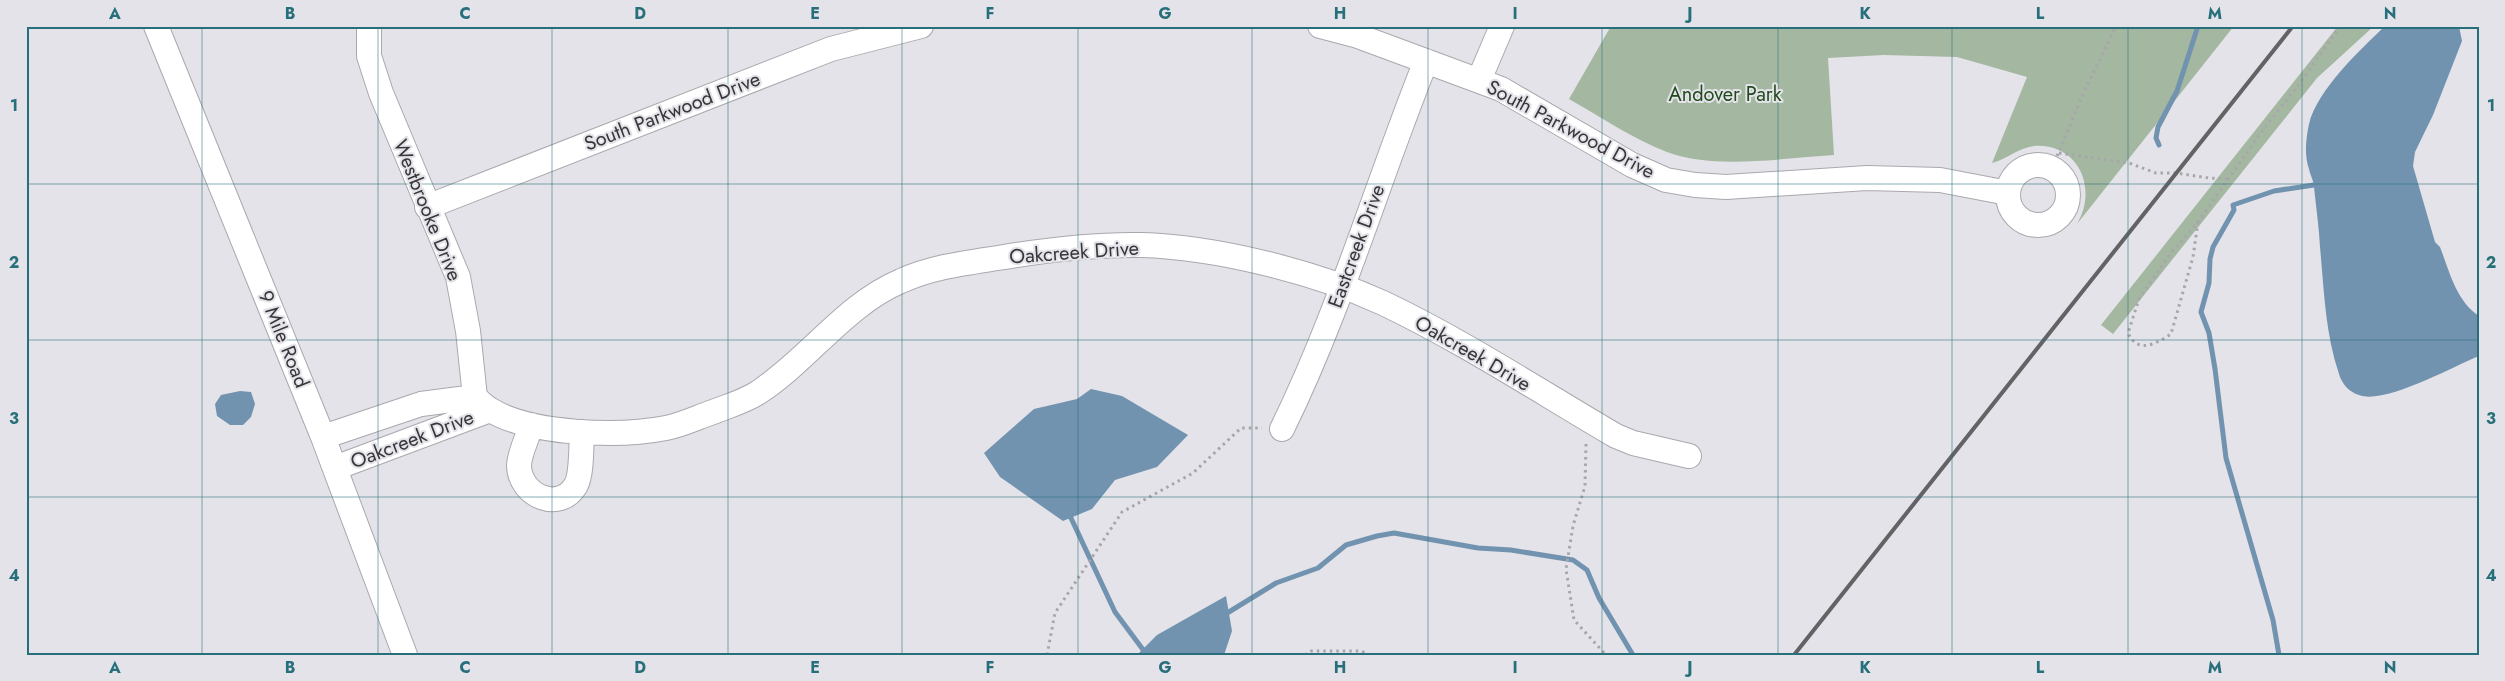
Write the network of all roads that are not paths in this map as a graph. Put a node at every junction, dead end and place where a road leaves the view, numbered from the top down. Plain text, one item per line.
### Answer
1 (156, 26) edge
2 (369, 26) edge
3 (921, 26) edge
4 (1320, 26) edge
5 (1502, 26) edge
6 (1426, 61) junction
7 (1479, 80) junction
8 (2008, 193) junction
9 (428, 207) junction
10 (1342, 287) junction
11 (482, 404) junction
12 (531, 425) junction
13 (1282, 429) road end
14 (582, 432) junction
15 (323, 437) junction
16 (1689, 456) dead end
17 (335, 468) junction
18 (405, 655) edge

1 - 15 street, 9 Mile Road
2 - 9 street, Westbrooke Drive
3 - 9 street, South Parkwood Drive
4 - 6 street, South Parkwood Drive
5 - 7 street
6 - 7 street, South Parkwood Drive
6 - 10 street, Eastcreek Drive
7 - 8 street, South Parkwood Drive
8 - 8 street
9 - 11 street, Westbrooke Drive
10 - 13 street, Eastcreek Drive
10 - 14 street, Oakcreek Drive
10 - 16 street, Oakcreek Drive
11 - 12 street, Oakcreek Drive
11 - 15 street, Oakcreek Drive
11 - 17 street, Oakcreek Drive
12 - 14 street, Oakcreek Drive
12 - 14 street
15 - 17 street, 9 Mile Road
17 - 18 street, 9 Mile Road

